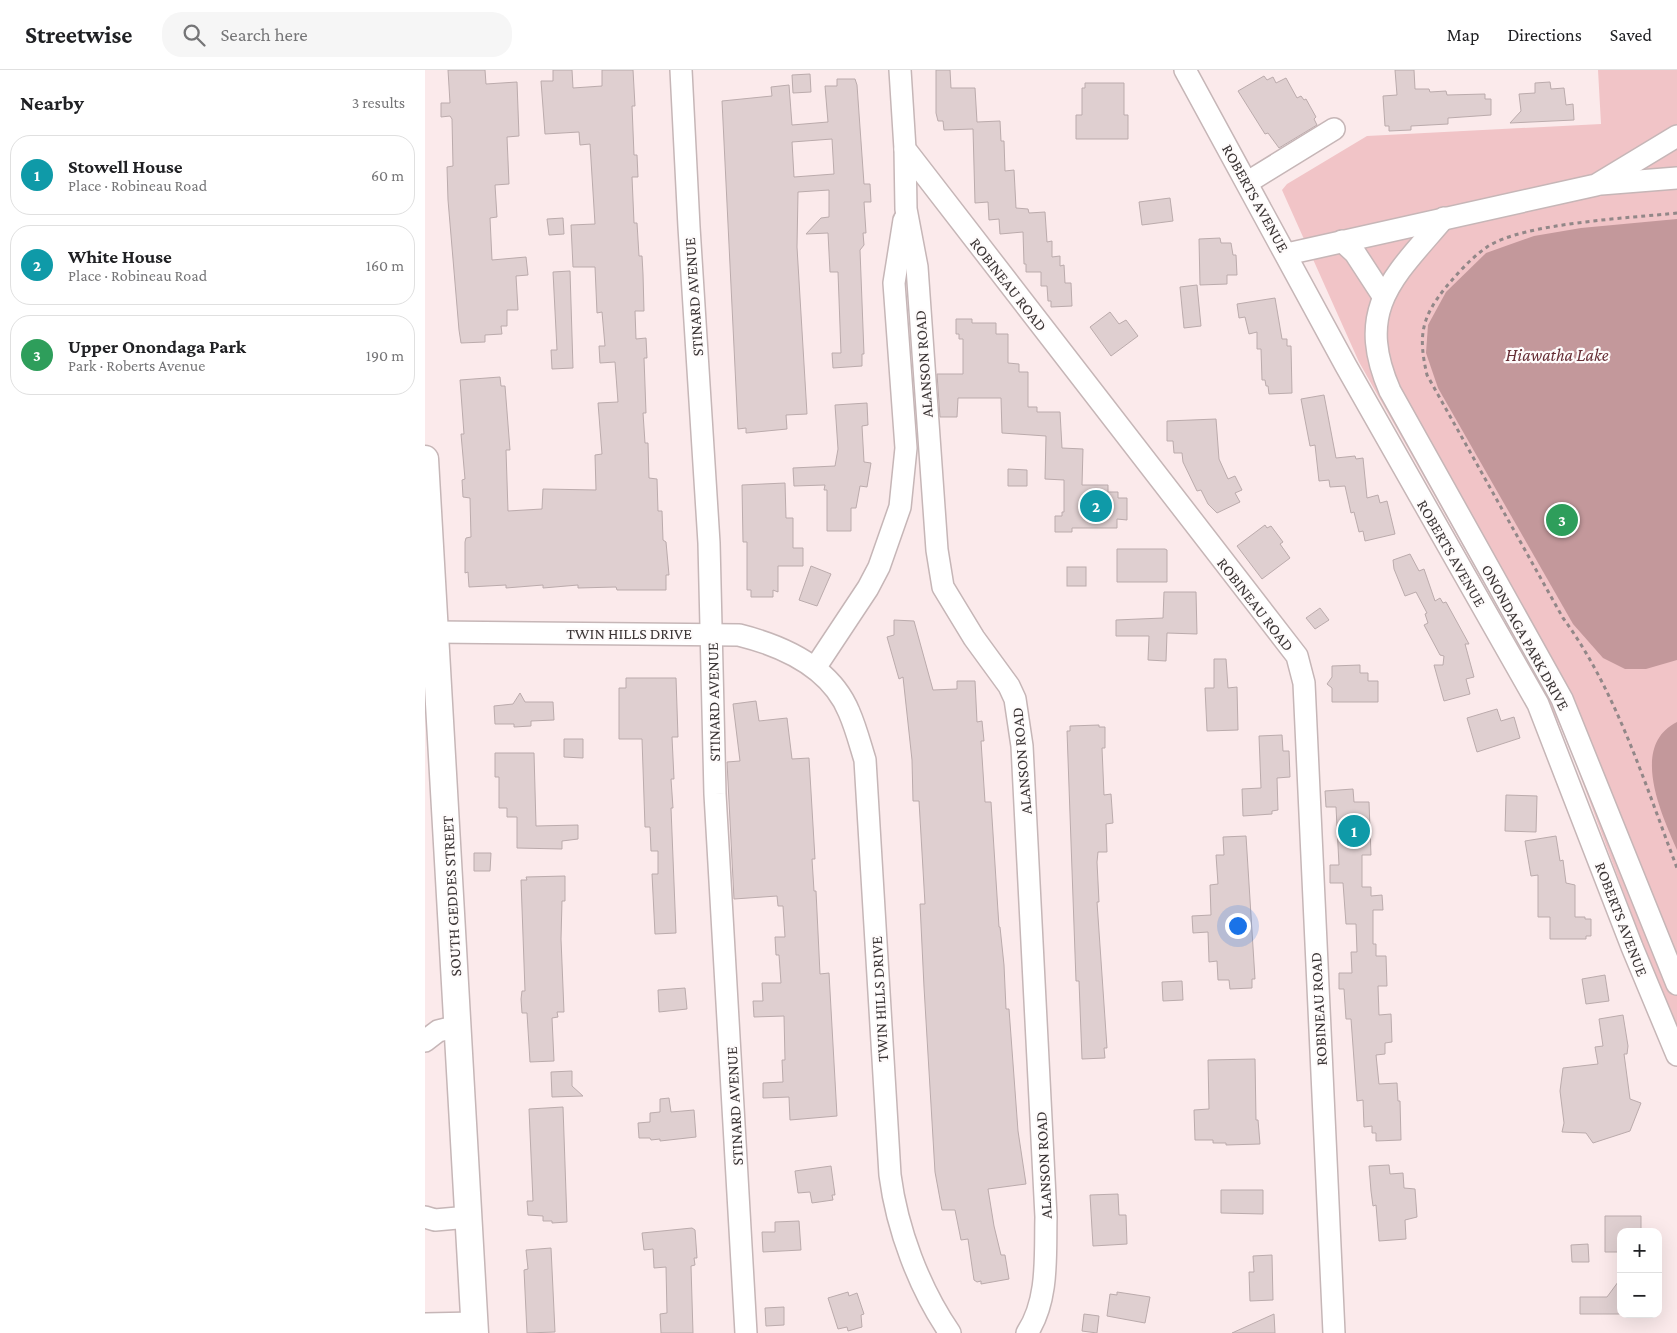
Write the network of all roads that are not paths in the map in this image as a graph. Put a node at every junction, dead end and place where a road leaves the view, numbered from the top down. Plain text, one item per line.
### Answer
1 (681, 70) edge
2 (900, 70) edge
3 (1185, 70) edge
4 (1334, 129) dead end
5 (1677, 136) edge
6 (905, 149) junction
7 (1677, 178) edge
8 (1248, 182) junction
9 (1596, 185) junction
10 (906, 209) junction
11 (1444, 218) junction
12 (1342, 241) junction
13 (1287, 254) junction
14 (1383, 296) junction
15 (425, 459) edge
16 (435, 632) junction
17 (711, 633) junction
18 (815, 668) junction
19 (1677, 984) edge
20 (458, 1026) junction
21 (425, 1040) edge
22 (1677, 1055) edge
23 (425, 1217) edge
24 (469, 1217) junction
25 (425, 1324) edge
26 (475, 1328) edge
27 (746, 1333) edge
28 (950, 1333) edge
29 (1027, 1333) edge
30 (1334, 1333) edge

1 - 17 street, STINARD AVENUE
2 - 6 street
3 - 8 street, ROBERTS AVENUE
4 - 8 street
5 - 9 street
6 - 10 street, ALANSON ROAD
6 - 30 street, ROBINEAU ROAD
7 - 9 street
8 - 13 street, ROBERTS AVENUE
9 - 11 street
10 - 18 street, ALANSON ROAD
10 - 29 street, ALANSON ROAD
11 - 12 street
11 - 14 street, ONONDAGA PARK DRIVE
12 - 13 street
12 - 14 street
13 - 22 street, ROBERTS AVENUE
14 - 19 street, ONONDAGA PARK DRIVE
15 - 16 main road, SOUTH GEDDES STREET
16 - 17 street, TWIN HILLS DRIVE
16 - 20 main road, SOUTH GEDDES STREET
17 - 18 street, TWIN HILLS DRIVE
17 - 27 street, STINARD AVENUE
18 - 28 street, TWIN HILLS DRIVE
20 - 21 street
20 - 24 main road, SOUTH GEDDES STREET
23 - 24 street
24 - 26 main road, SOUTH GEDDES STREET
25 - 26 street

